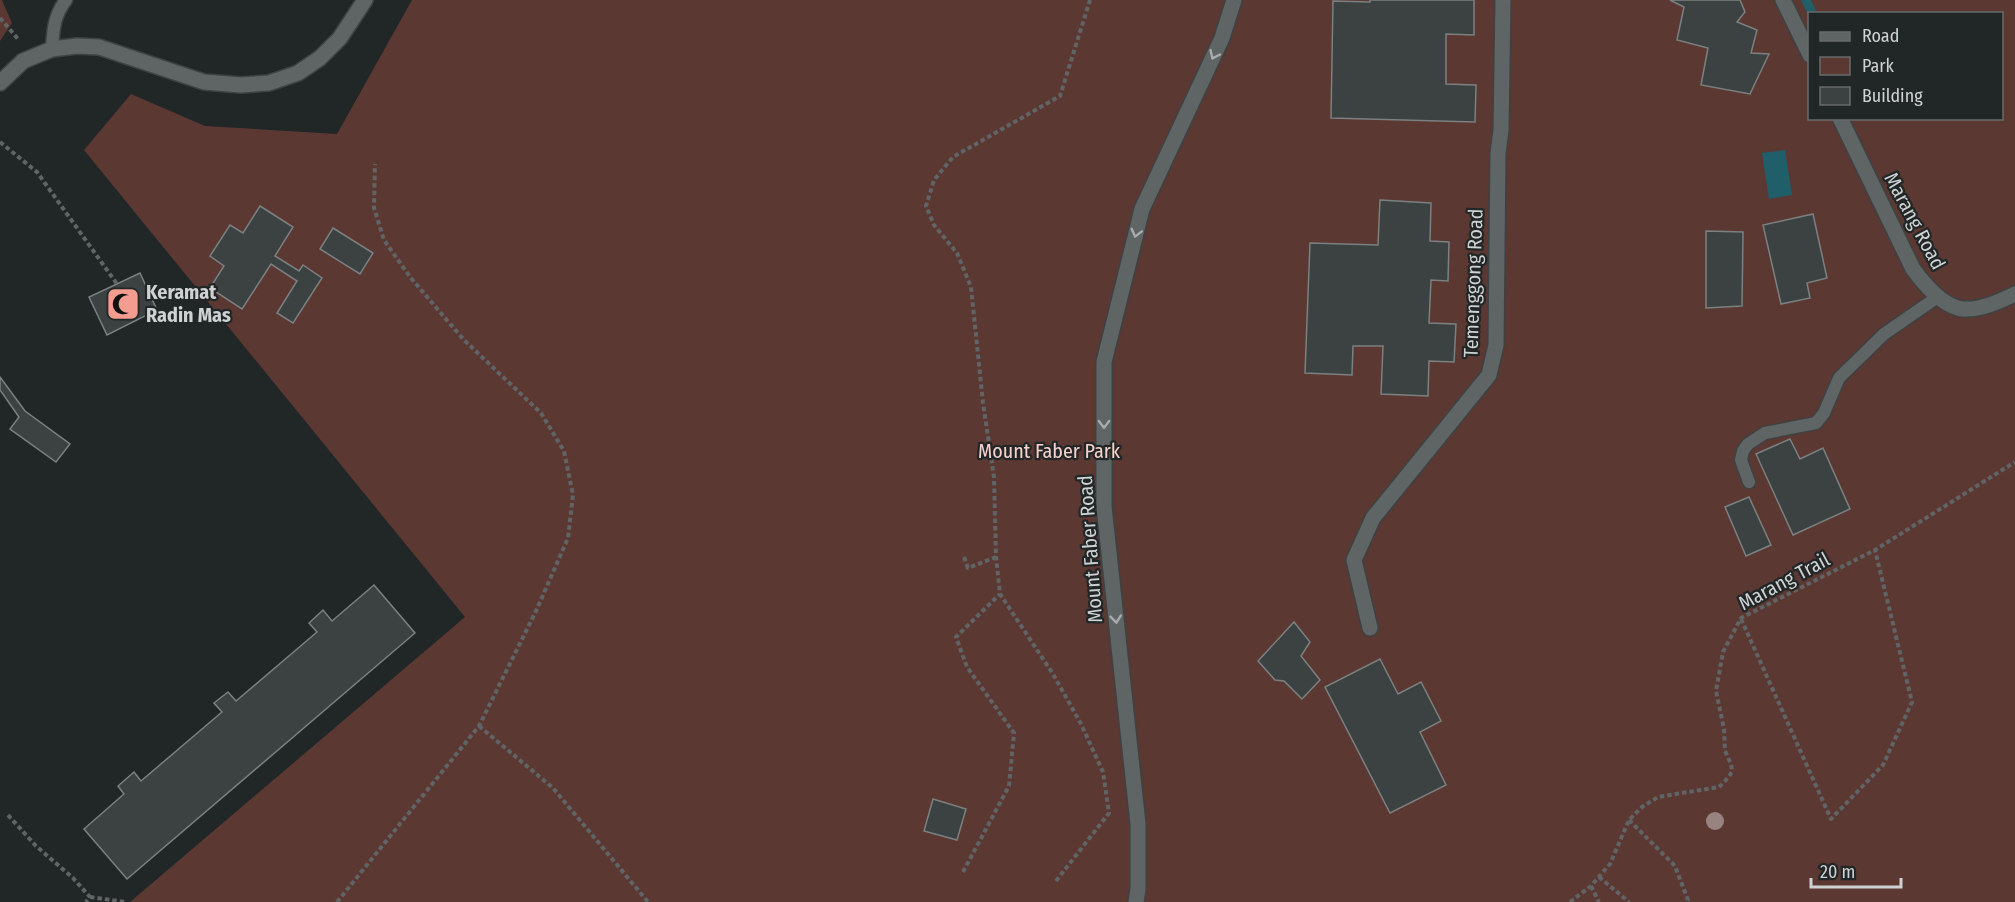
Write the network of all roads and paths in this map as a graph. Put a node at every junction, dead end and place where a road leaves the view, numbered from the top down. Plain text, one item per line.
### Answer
1 (66, 0) edge
2 (365, 0) edge
3 (1090, 0) edge
4 (1234, 0) edge
5 (1503, 0) edge
6 (1783, 0) edge
7 (0, 18) edge
8 (18, 39) dead end
9 (52, 50) junction
10 (1808, 53) edge
11 (0, 83) edge
12 (1841, 120) edge
13 (0, 142) edge
14 (375, 164) dead end
15 (117, 284) dead end
16 (2015, 294) edge
17 (1939, 296) junction
18 (2015, 462) edge
19 (1749, 482) dead end
20 (1875, 550) junction
21 (964, 557) dead end
22 (996, 557) junction
23 (1000, 594) junction
24 (1741, 618) junction
25 (1370, 628) dead end
26 (479, 726) junction
27 (8, 815) dead end
28 (1629, 820) junction
29 (963, 872) dead end
30 (1599, 877) junction
31 (1056, 881) dead end
32 (1591, 886) junction
33 (90, 897) junction
34 (86, 902) edge
35 (125, 902) edge
36 (337, 902) edge
37 (648, 902) edge
38 (1136, 902) edge
39 (1570, 902) edge
40 (1599, 902) edge
41 (1629, 902) edge
42 (1687, 902) edge

1 - 9 lane
2 - 9 street
3 - 22 path
4 -> 38 street, Mount Faber Road
5 - 25 street, Temenggong Road
6 - 10 street
7 - 8 path
9 - 11 street
12 - 17 street, Marang Road
13 - 15 path
14 - 26 path
16 - 17 street, Marang Road
17 - 19 lane
18 - 20 path, Marang Trail
20 - 24 path, Marang Trail
20 - 24 path
21 - 22 path
22 - 23 path
23 - 29 path
23 - 31 path
24 - 28 path, Marang Trail
26 - 36 path
26 - 37 path
27 - 33 path
28 - 30 path, Marang Trail
28 - 42 path
30 - 32 path, Marang Trail
30 - 41 path
32 - 39 path, Marang Trail
32 - 40 path
33 - 34 path
33 - 35 path

